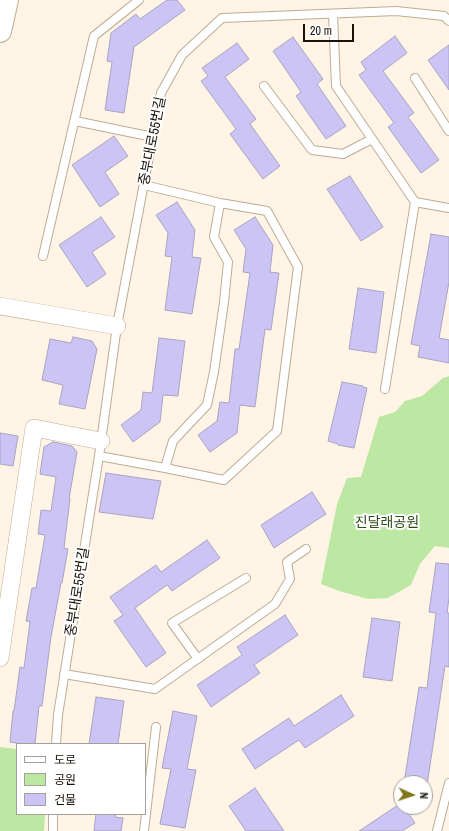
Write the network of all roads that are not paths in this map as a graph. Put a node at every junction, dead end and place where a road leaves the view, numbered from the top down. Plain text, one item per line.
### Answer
1 (7, 0) edge
2 (139, 0) edge
3 (334, 14) junction
4 (449, 21) edge
5 (0, 31) edge
6 (415, 78) dead end
7 (264, 86) dead end
8 (75, 121) junction
9 (449, 130) edge
10 (153, 137) junction
11 (372, 138) junction
12 (144, 185) junction
13 (415, 202) junction
14 (220, 203) junction
15 (449, 208) edge
16 (43, 256) dead end
17 (0, 306) edge
18 (117, 326) junction
19 (385, 389) dead end
20 (100, 448) junction
21 (165, 468) junction
22 (306, 549) dead end
23 (246, 578) dead end
24 (0, 658) edge
25 (198, 659) junction
26 (64, 674) junction
27 (156, 727) dead end
28 (56, 743) edge
29 (449, 783) edge
30 (146, 814) edge
31 (53, 815) edge
32 (146, 815) edge
33 (53, 831) edge
34 (144, 831) edge
35 (437, 831) edge

1 - 5 main road
2 - 8 lane
3 - 4 lane, 중부대로55번길
3 - 10 lane, 중부대로55번길
3 - 11 lane
6 - 9 lane
7 - 11 lane
8 - 10 lane
8 - 16 lane
10 - 12 lane, 중부대로55번길
11 - 13 lane
12 - 14 lane
12 - 18 lane, 중부대로55번길
13 - 15 lane
13 - 19 lane
14 - 21 lane
14 - 21 lane
17 - 18 street
18 - 20 lane, 중부대로55번길
20 - 21 lane
20 - 24 street
20 - 26 lane, 중부대로55번길
22 - 25 lane
23 - 25 lane
25 - 26 lane
26 - 28 lane, 중부대로55번길
27 - 30 lane
29 - 35 lane
31 - 33 lane
32 - 34 lane

